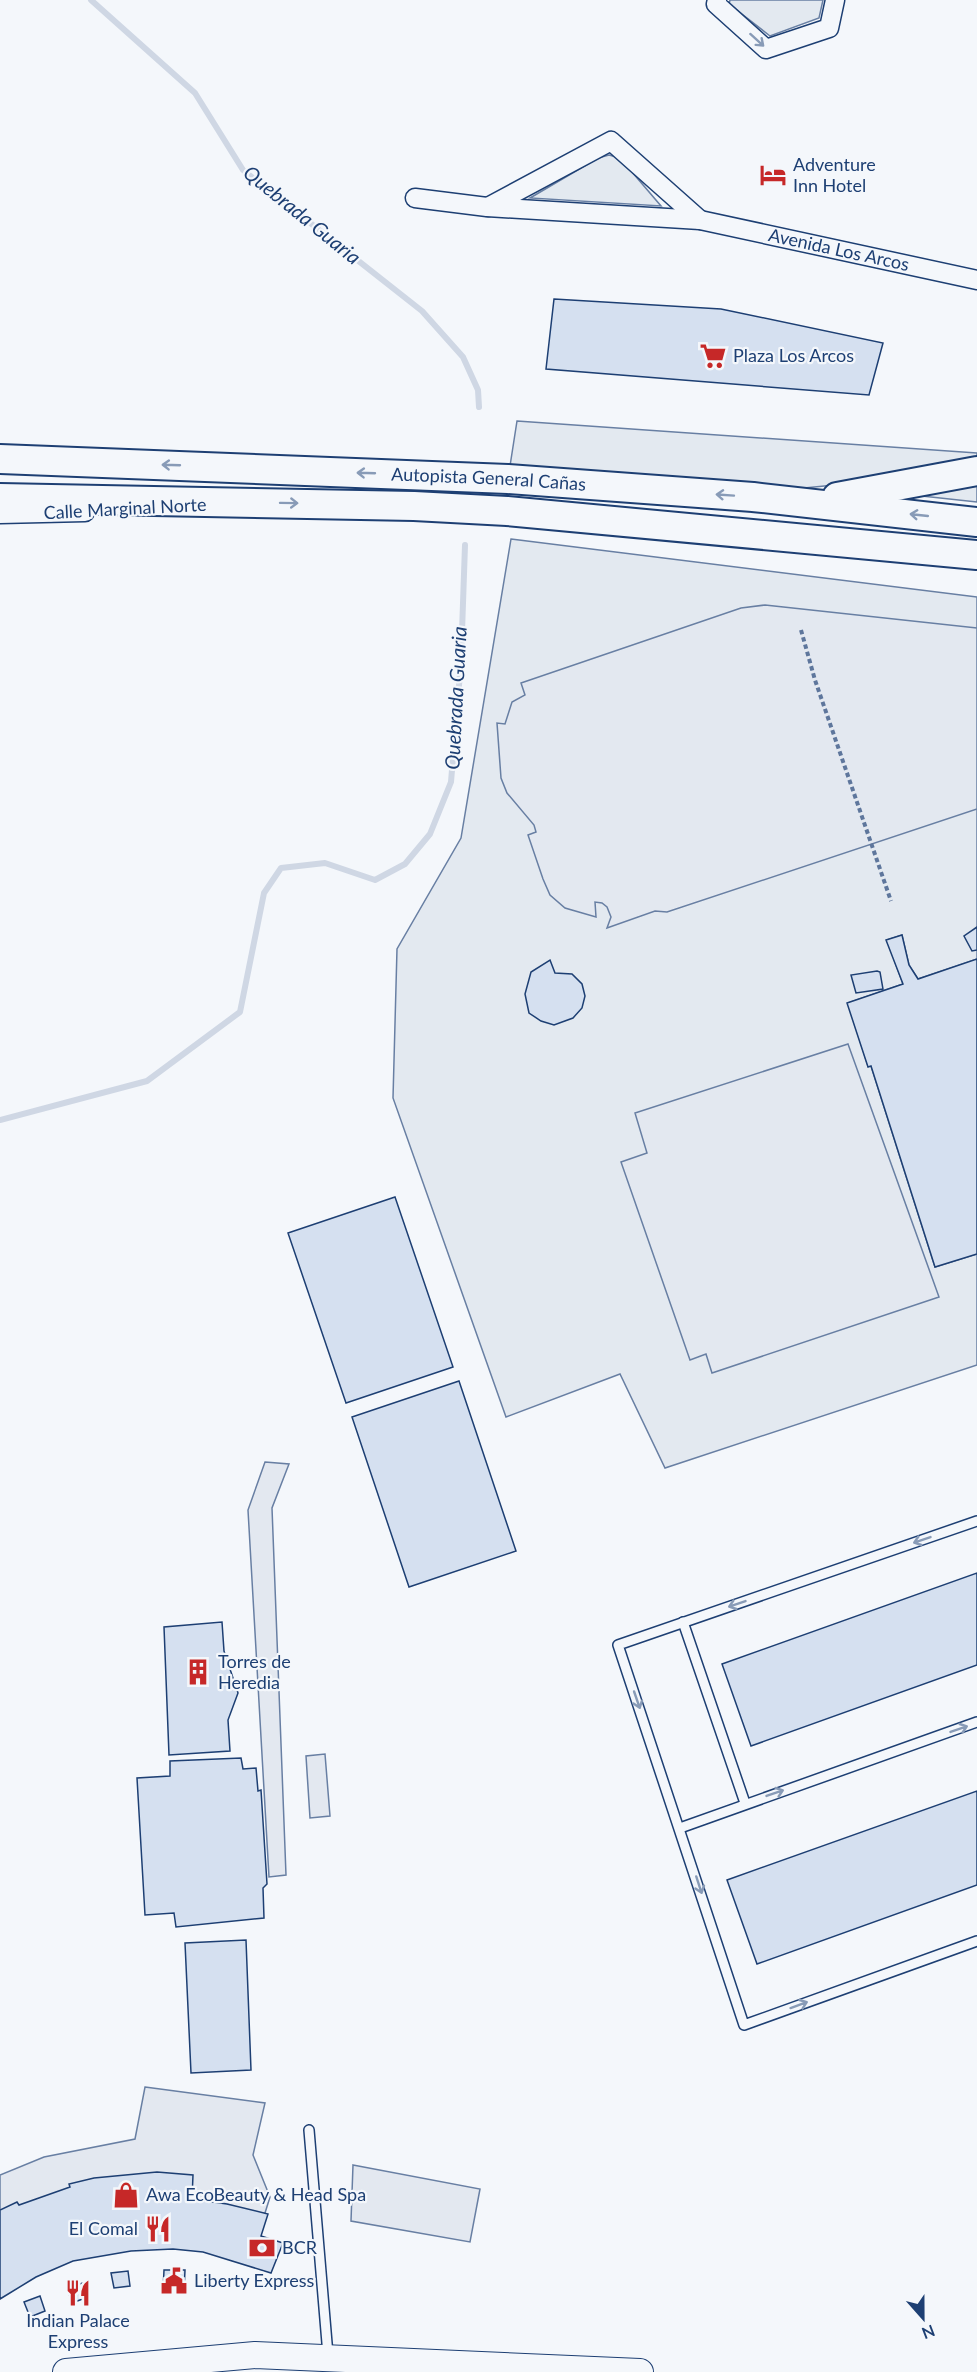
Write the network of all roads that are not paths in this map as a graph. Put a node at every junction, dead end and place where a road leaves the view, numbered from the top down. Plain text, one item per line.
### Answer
1 (717, 0) edge
2 (835, 0) edge
3 (414, 198) dead end
4 (487, 207) junction
5 (700, 220) junction
6 (977, 280) edge
7 (0, 459) edge
8 (977, 471) edge
9 (0, 498) edge
10 (249, 502) junction
11 (808, 502) junction
12 (507, 511) junction
13 (0, 514) edge
14 (977, 522) edge
15 (977, 555) edge
16 (977, 569) edge
17 (977, 1521) edge
18 (683, 1622) junction
19 (977, 1722) edge
20 (745, 1803) junction
21 (680, 1828) junction
22 (977, 1941) edge
23 (309, 2130) dead end
24 (328, 2358) junction
25 (461, 2368) edge
26 (109, 2370) edge
27 (545, 2370) edge
28 (592, 2371) edge
29 (66, 2372) edge
30 (640, 2372) edge

1 -> 2 street
3 - 4 street, Avenida Los Arcos
4 - 5 street, Avenida Los Arcos
4 - 5 street, Avenida Los Arcos
5 - 6 street, Avenida Los Arcos
11 -> 7 highway, Autopista General Cañas
8 - 11 highway
9 - 10 highway, Autopista General Cañas
10 -> 12 highway, Autopista General Cañas
10 - 13 street, Calle Marginal Norte
14 -> 11 highway, Autopista General Cañas
12 - 15 highway, Autopista General Cañas
12 - 16 highway
17 -> 18 lane
18 - 20 lane
18 -> 21 lane
20 -> 19 lane
20 - 21 lane
21 -> 22 lane
23 - 24 lane
24 - 25 main road
24 - 26 main road
25 - 27 main road
26 - 29 main road
27 - 28 main road
28 - 30 main road

